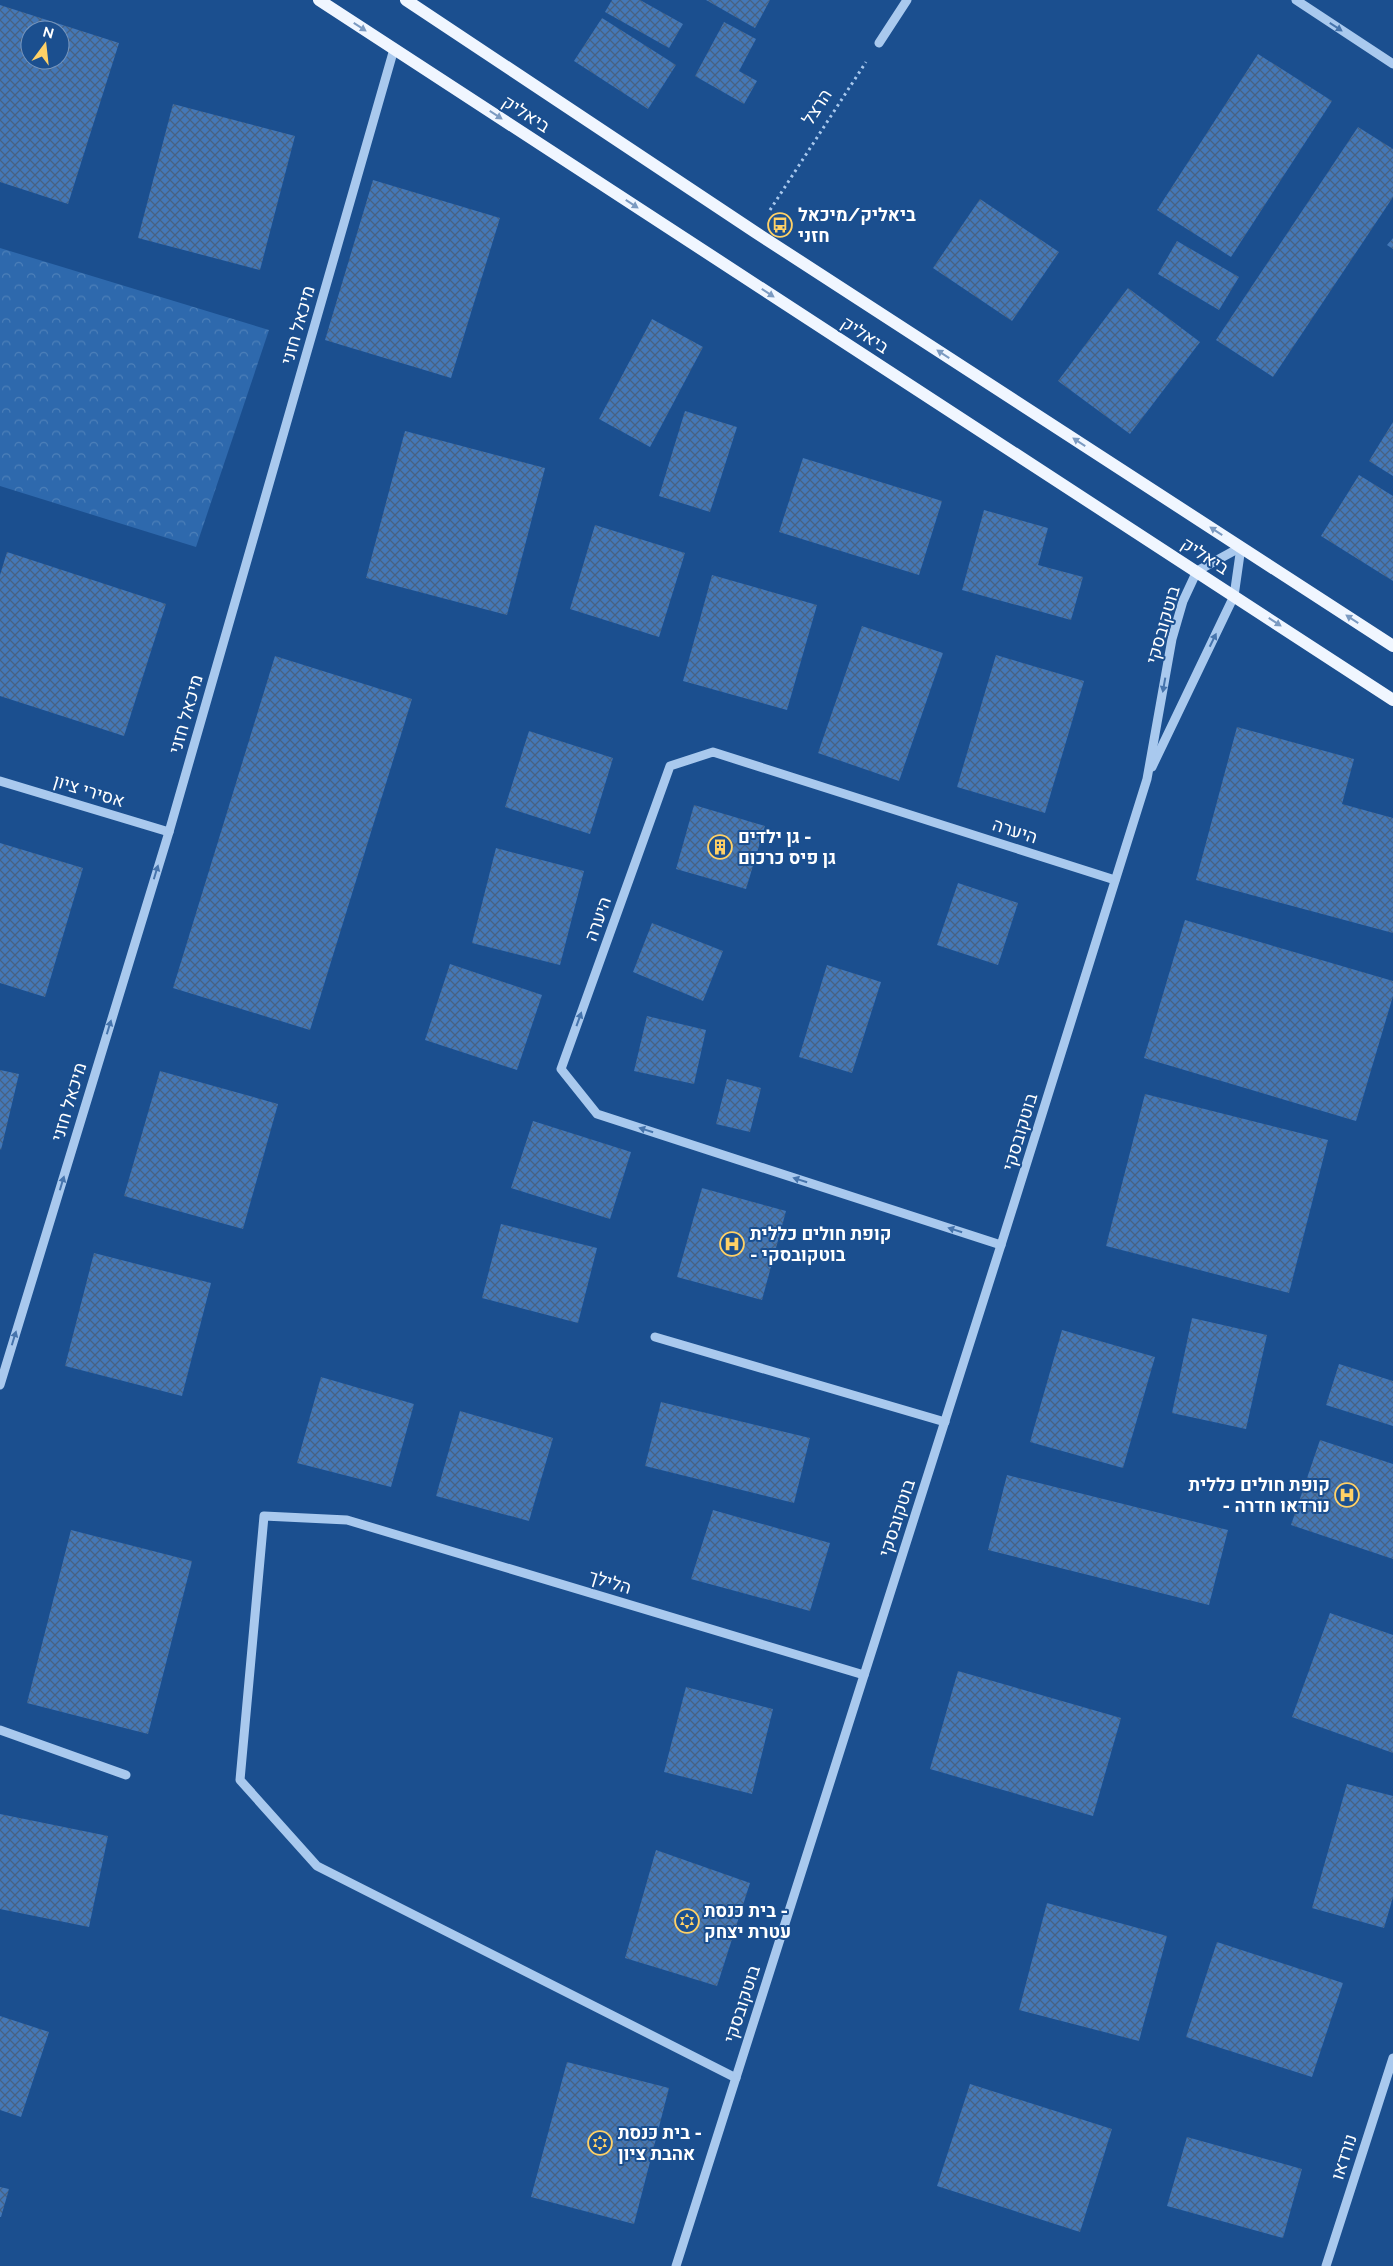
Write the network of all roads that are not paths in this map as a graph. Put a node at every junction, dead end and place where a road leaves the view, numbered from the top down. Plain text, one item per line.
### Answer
1 (319, 0) edge
2 (406, 0) edge
3 (907, 0) edge
4 (1296, 0) edge
5 (878, 42) road end
6 (394, 49) junction
7 (1393, 64) edge
8 (1241, 547) junction
9 (1197, 572) junction
10 (1234, 596) junction
11 (1393, 646) edge
12 (1393, 700) edge
13 (1147, 779) junction
14 (0, 781) edge
15 (169, 832) junction
16 (1115, 880) junction
17 (1001, 1245) junction
18 (656, 1337) dead end
19 (0, 1385) edge
20 (945, 1422) junction
21 (864, 1675) junction
22 (0, 1730) edge
23 (126, 1775) dead end
24 (1393, 2058) edge
25 (736, 2078) junction
26 (676, 2266) edge
27 (1326, 2266) edge

1 -> 6 main road, ביאליק
8 -> 2 main road, ביאליק
3 - 5 street
4 -> 7 street
6 -> 9 main road, ביאליק
6 - 15 street, מיכאל חזני
8 - 9 street, בוטקובסקי
8 - 10 street, בוטקובסקי
11 -> 8 main road, ביאליק
9 - 10 main road, ביאליק
9 -> 13 street, בוטקובסקי
10 -> 12 main road, ביאליק
13 -> 10 street, בוטקובסקי
13 - 16 street, בוטקובסקי
14 - 15 street, אסירי ציון
19 -> 15 street, מיכאל חזני
16 - 17 street, בוטקובסקי
17 -> 16 street, היערה
17 - 20 street, בוטקובסקי
18 - 20 street
20 - 21 street, בוטקובסקי
21 - 25 street, בוטקובסקי
21 - 25 street, הלילך
22 - 23 street
24 - 27 street, נורדאו
25 - 26 street, בוטקובסקי

